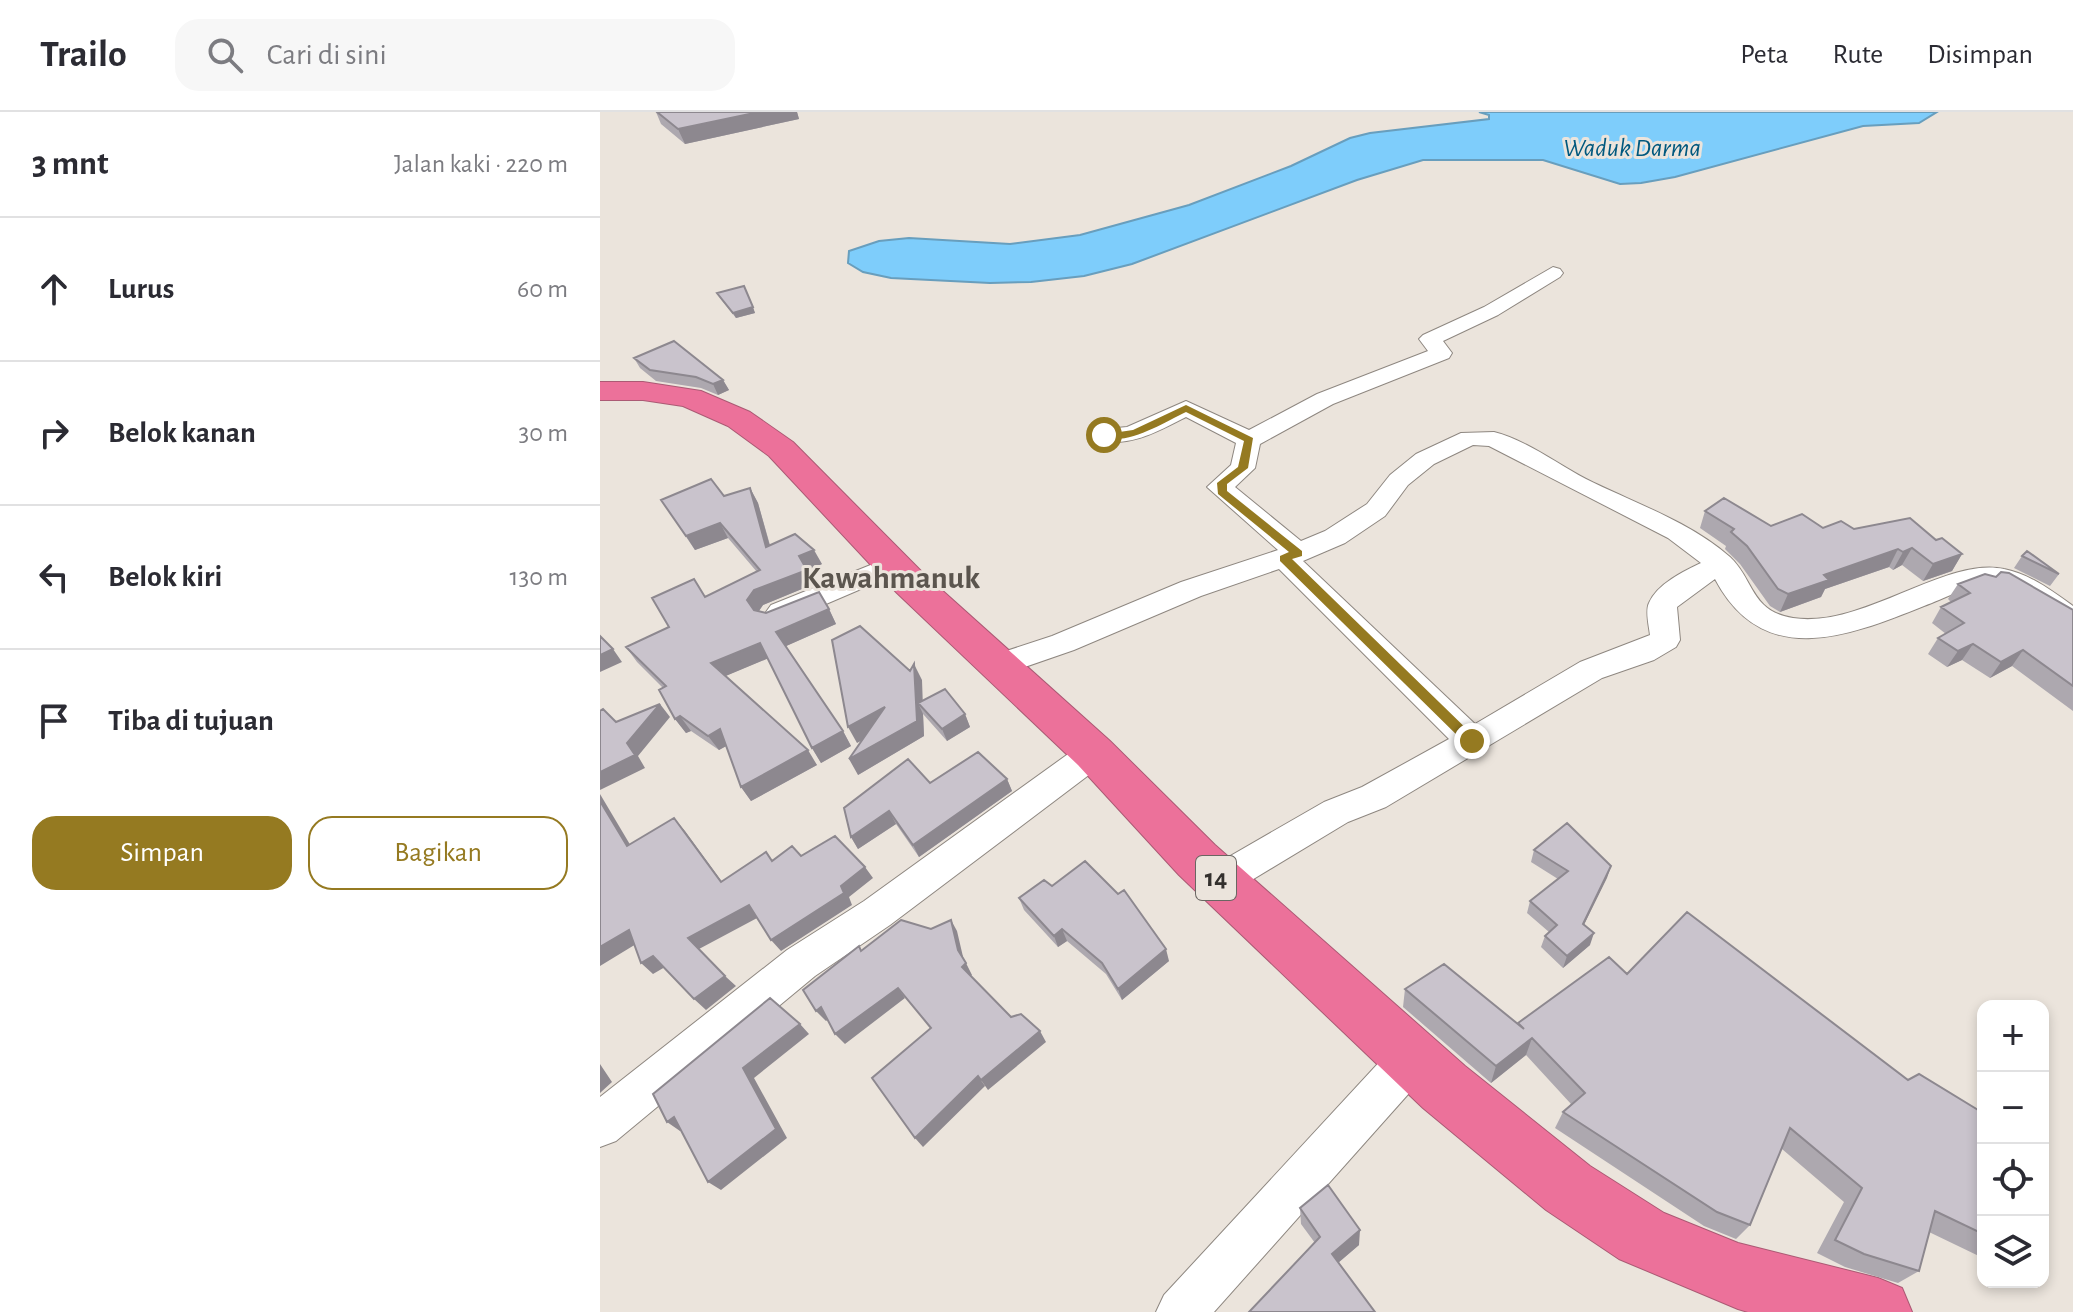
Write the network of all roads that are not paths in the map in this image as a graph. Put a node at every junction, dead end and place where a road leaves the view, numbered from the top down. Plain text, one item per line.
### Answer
1 (1553, 273) dead end
2 (600, 391) edge
3 (1104, 435) dead end
4 (1249, 440) junction
5 (1291, 556) junction
6 (893, 565) junction
7 (1722, 565) junction
8 (774, 615) edge
9 (2073, 620) edge
10 (999, 665) junction
11 (1472, 741) junction
12 (1094, 753) junction
13 (1219, 881) junction
14 (1412, 1058) junction
15 (600, 1125) edge
16 (1181, 1312) edge
17 (1878, 1312) edge

1 - 4 street
2 - 6 highway, 14
3 - 4 street
4 - 5 street
5 - 7 street
5 - 10 street
5 - 11 street
6 - 8 street
6 - 10 highway, 14
7 - 9 street
7 - 11 street
10 - 12 highway, 14
11 - 13 street
12 - 13 highway, 14
12 - 15 street
13 - 14 highway, 14
14 - 16 street
14 - 17 highway, 14

